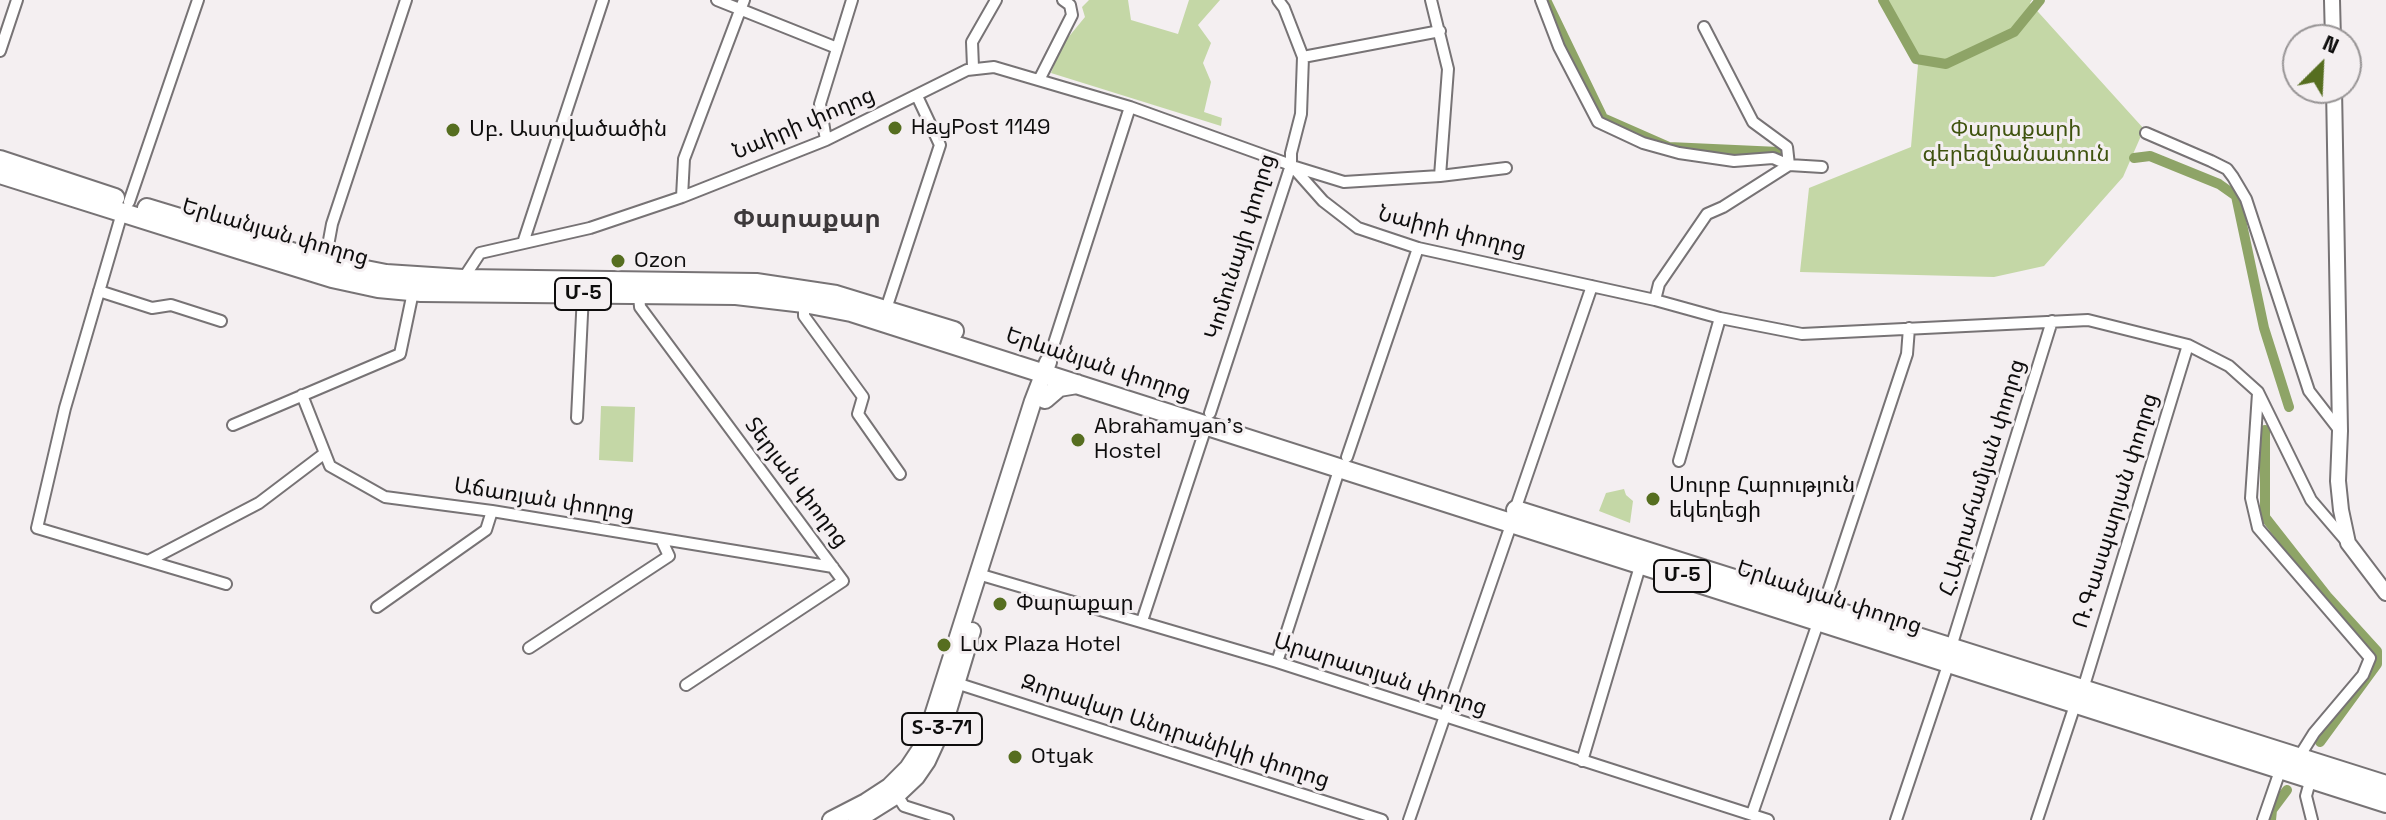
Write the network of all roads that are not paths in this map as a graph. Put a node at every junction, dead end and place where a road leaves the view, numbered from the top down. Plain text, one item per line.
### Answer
1 (17, 0) edge
2 (198, 0) edge
3 (406, 0) edge
4 (603, 0) edge
5 (717, 0) edge
6 (852, 0) edge
7 (996, 0) edge
8 (1063, 0) edge
9 (1278, 0) edge
10 (1431, 0) edge
11 (1541, 0) edge
12 (2332, 0) edge
13 (742, 5) edge
14 (2333, 24) edge
15 (1704, 27) dead end
16 (1440, 31) junction
17 (837, 48) junction
18 (0, 51) edge
19 (1303, 57) junction
20 (973, 67) junction
21 (1039, 80) junction
22 (917, 96) junction
23 (2334, 104) edge
24 (1130, 107) junction
25 (2146, 133) dead end
26 (826, 140) junction
27 (0, 160) edge
28 (1291, 165) junction
29 (1789, 165) junction
30 (1822, 167) dead end
31 (1506, 168) dead end
32 (0, 174) edge
33 (1440, 176) junction
34 (682, 197) junction
35 (126, 208) junction
36 (523, 243) junction
37 (1418, 248) junction
38 (325, 262) junction
39 (463, 279) junction
40 (1592, 286) junction
41 (99, 291) junction
42 (413, 292) junction
43 (583, 294) junction
44 (639, 295) junction
45 (1655, 300) junction
46 (804, 303) junction
47 (886, 309) junction
48 (1720, 318) junction
49 (221, 321) dead end
50 (2052, 321) junction
51 (1909, 328) junction
52 (2188, 345) junction
53 (1050, 365) junction
54 (1080, 384) junction
55 (2258, 392) junction
56 (302, 395) junction
57 (1045, 399) junction
58 (577, 418) dead end
59 (1208, 419) junction
60 (233, 425) dead end
61 (2340, 431) junction
62 (325, 453) junction
63 (1679, 461) dead end
64 (1343, 462) junction
65 (900, 474) dead end
66 (492, 511) junction
67 (1513, 516) junction
68 (661, 539) junction
69 (2348, 543) junction
70 (150, 560) junction
71 (1641, 563) junction
72 (833, 567) junction
73 (984, 576) junction
74 (226, 584) dead end
75 (2386, 593) edge
76 (377, 607) dead end
77 (1821, 613) junction
78 (1142, 621) junction
79 (529, 648) dead end
80 (1950, 654) junction
81 (1277, 662) junction
82 (956, 683) junction
83 (686, 685) dead end
84 (2079, 696) junction
85 (1445, 717) junction
86 (2299, 757) junction
87 (1582, 761) junction
88 (2281, 768) junction
89 (2311, 778) junction
90 (2386, 785) edge
91 (2365, 786) junction
92 (897, 795) junction
93 (2386, 803) edge
94 (1752, 814) junction
95 (831, 820) edge
96 (857, 820) edge
97 (948, 820) edge
98 (1382, 820) edge
99 (1409, 820) edge
100 (1768, 820) edge
101 (1896, 820) edge
102 (2037, 820) edge
103 (2263, 820) edge
104 (2312, 820) edge

1 - 18 street
2 - 35 street
3 - 38 street
4 - 36 street
5 - 13 street
6 - 17 street
7 - 20 street
8 - 21 street
9 - 19 street, Կոմունայի փողոց
10 - 16 street
11 - 29 street
12 - 14 main road
13 - 17 street
13 - 34 street
15 - 29 street
16 - 19 street
16 - 33 street
17 - 26 street
19 - 28 street, Կոմունայի փողոց
20 - 21 street, Նաիրի փողոց
20 - 22 street, Նաիրի փողոց
21 - 24 street, Նաիրի փողոց
22 - 26 street, Նաիրի փողոց
22 - 47 street
23 - 61 main road
24 - 28 street, Նաիրի փողոց
24 - 53 street
25 - 61 street
26 - 34 street, Նաիրի փողոց
27 - 35 highway, Երևանյան փողոց / Մ-5
28 - 33 street
28 - 37 street, Նաիրի փողոց
28 - 59 street, Կոմունայի փողոց
29 - 30 street
29 - 45 street
31 - 33 street
32 - 35 highway, Երևանյան փողոց / Մ-5
34 - 36 street, Նաիրի փողոց
35 - 38 highway, Երևանյան փողոց / Մ-5
35 - 41 street
35 - 42 highway, Երևանյան փողոց / Մ-5
36 - 39 street, Նաիրի փողոց
37 - 40 street, Նաիրի փողոց
37 - 64 street
38 - 39 highway, Երևանյան փողոց / Մ-5
39 - 47 highway, Երևանյան փողոց / Մ-5
40 - 45 street, Նաիրի փողոց
40 - 67 street
41 - 49 street
41 - 70 street
42 - 43 highway, Երևանյան փողոց / Մ-5
42 - 56 street
43 - 44 highway, Երևանյան փողոց / Մ-5
43 - 58 street
44 - 46 highway, Երևանյան փողոց / Մ-5
44 - 72 street, Տերյան փողոց
45 - 48 street, Նաիրի փողոց
46 - 53 highway, Երևանյան փողոց / Մ-5
46 - 65 street
47 - 53 highway, Երևանյան փողոց / Մ-5
48 - 51 street, Նաիրի փողոց
48 - 63 street
50 - 51 street, Նաիրի փողոց
50 - 52 street, Նաիրի փողոց
50 - 80 street, Հ.Աբրահամյան փողոց
51 - 77 street
52 - 55 street, Նաիրի փողոց
52 - 84 street, Ռ.Գասպարյան փողոց
53 - 54 highway, Երևանյան փողոց / Մ-5
53 - 57 main road, Տ-3-71
53 - 59 highway, Երևանյան փողոց / Մ-5
53 - 73 main road, Տ-3-71
54 - 57 highway
54 - 59 highway, Երևանյան փողոց / Մ-5
55 - 69 street
55 - 86 street
56 - 60 street
56 - 62 street, Աճառյան փողոց
57 - 73 main road, Տ-3-71
59 - 64 highway, Երևանյան փողոց / Մ-5
59 - 78 street, Կոմունայի փողոց
61 - 69 main road
62 - 66 street, Աճառյան փողոց
62 - 70 street
64 - 67 highway, Երևանյան փողոց / Մ-5
64 - 81 street
66 - 68 street, Աճառյան փողոց
66 - 76 street
67 - 71 highway, Երևանյան փողոց / Մ-5
67 - 77 highway, Երևանյան փողոց / Մ-5
67 - 85 street
68 - 72 street, Աճառյան փողոց
68 - 79 street
69 - 75 main road
70 - 74 street
71 - 77 highway, Երևանյան փողոց / Մ-5
71 - 87 street
72 - 83 street, Տերյան փողոց
73 - 78 street, Արարատյան փողոց
73 - 82 main road, Տ-3-71
73 - 95 main road, Տ-3-71
77 - 80 highway, Երևանյան փողոց / Մ-5
77 - 94 street
78 - 81 street, Արարատյան փողոց
80 - 84 highway, Երևանյան փողոց / Մ-5
80 - 101 street, Հ.Աբրահամյան փողոց
81 - 85 street, Արարատյան փողոց
82 - 92 main road, Տ-3-71
82 - 98 street, Զորավար Անդրանիկի փողոց
84 - 86 highway, Երևանյան փողոց / Մ-5
84 - 88 highway, Երևանյան փողոց / Մ-5
84 - 102 street, Ռ.Գասպարյան փողոց
85 - 87 street, Արարատյան փողոց
85 - 99 street
86 - 91 highway, Երևանյան փողոց / Մ-5
87 - 94 street, Արարատյան փողոց
88 - 89 highway, Երևանյան փողոց / Մ-5
88 - 103 street
89 - 91 highway, Երևանյան փողոց / Մ-5
89 - 104 street
90 - 91 highway, Երևանյան փողոց / Մ-5
91 - 93 highway, Երևանյան փողոց / Մ-5
92 - 96 main road, Տ-3-71
92 - 97 street
94 - 100 street, Արարատյան փողոց

